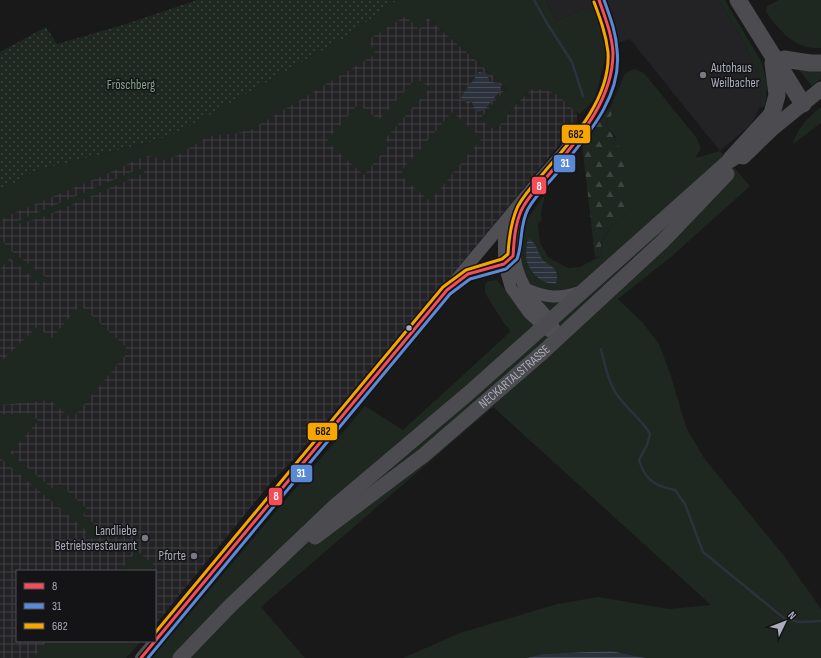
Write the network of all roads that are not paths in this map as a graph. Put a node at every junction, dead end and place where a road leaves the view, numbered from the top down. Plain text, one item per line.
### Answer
1 (599, 0) edge
2 (738, 0) edge
3 (746, 0) edge
4 (778, 57) junction
5 (821, 63) edge
6 (812, 96) edge
7 (591, 121) junction
8 (748, 151) junction
9 (731, 159) junction
10 (511, 213) junction
11 (513, 256) junction
12 (504, 264) junction
13 (587, 288) junction
14 (526, 289) junction
15 (447, 290) junction
16 (546, 324) junction
17 (558, 338) junction
18 (261, 578) junction
19 (156, 640) edge
20 (154, 642) edge
21 (141, 658) edge
22 (180, 658) edge

1 - 7 street
2 - 4 highway
3 - 4 highway
4 - 5 highway
4 - 6 highway
4 - 9 highway
6 - 8 main road, NECKARTALSTRASSE
7 - 10 street
7 - 11 street
8 - 9 main road, NECKARTALSTRASSE
8 - 17 main road, NECKARTALSTRASSE
9 - 13 main road, NECKARTALSTRASSE
10 - 12 street
10 - 15 street
11 - 12 street
11 - 14 street
12 - 15 street
12 - 16 street
13 - 14 street
13 - 16 main road, NECKARTALSTRASSE
14 - 16 street
15 - 19 street
16 - 17 street
16 - 18 main road, NECKARTALSTRASSE
17 - 18 main road, NECKARTALSTRASSE
18 - 22 main road, NECKARTALSTRASSE
20 - 21 street

